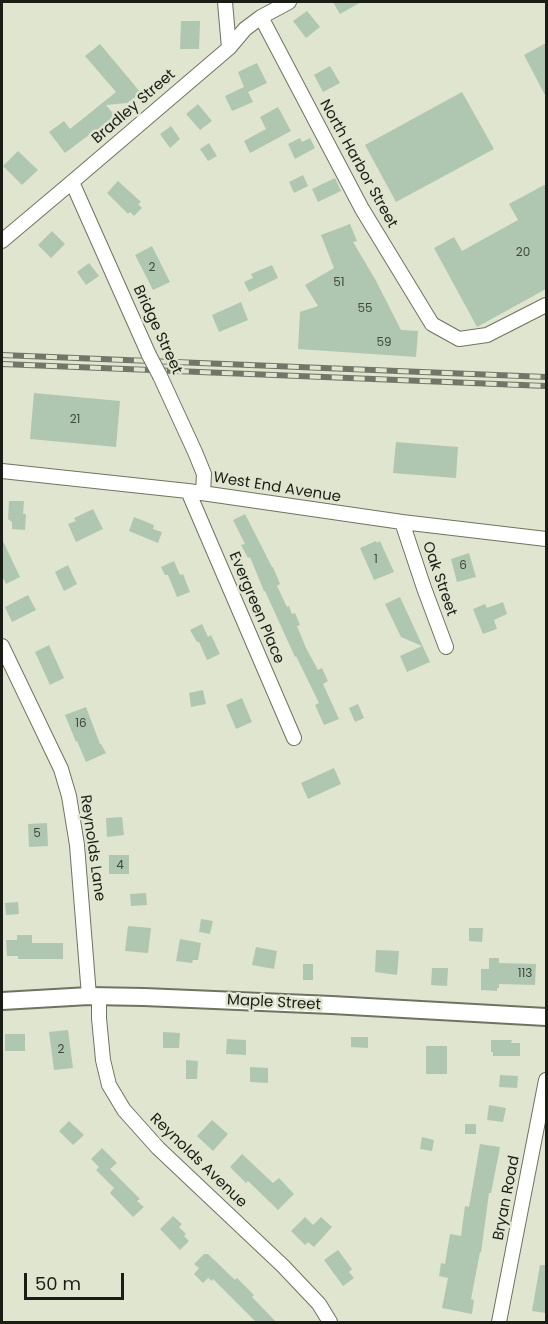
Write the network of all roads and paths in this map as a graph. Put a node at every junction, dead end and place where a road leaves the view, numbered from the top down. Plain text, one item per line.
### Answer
1 (225, 2) edge
2 (289, 2) edge
3 (261, 17) junction
4 (229, 48) junction
5 (72, 182) junction
6 (2, 241) edge
7 (546, 305) edge
8 (2, 471) edge
9 (188, 491) junction
10 (203, 493) junction
11 (402, 522) junction
12 (546, 538) edge
13 (2, 646) edge
14 (446, 647) dead end
15 (294, 738) dead end
16 (94, 996) junction
17 (2, 1001) edge
18 (546, 1017) edge
19 (546, 1080) edge
20 (330, 1323) edge
21 (499, 1323) edge

1 - 4 street
2 - 3 street, Bradley Street
3 - 4 street, Bradley Street
3 - 7 street, North Harbor Street
4 - 5 street, Bradley Street
5 - 6 street, Bradley Street
5 - 10 street, Bridge Street, bridge
8 - 9 street, West End Avenue
9 - 10 street, West End Avenue
9 - 15 street, Evergreen Place
10 - 11 street, West End Avenue
11 - 12 street, West End Avenue
11 - 14 street, Oak Street
13 - 16 street, Reynolds Lane
16 - 17 street, Maple Street
16 - 18 street, Maple Street
16 - 20 street, Reynolds Avenue
19 - 21 street, Bryan Road

